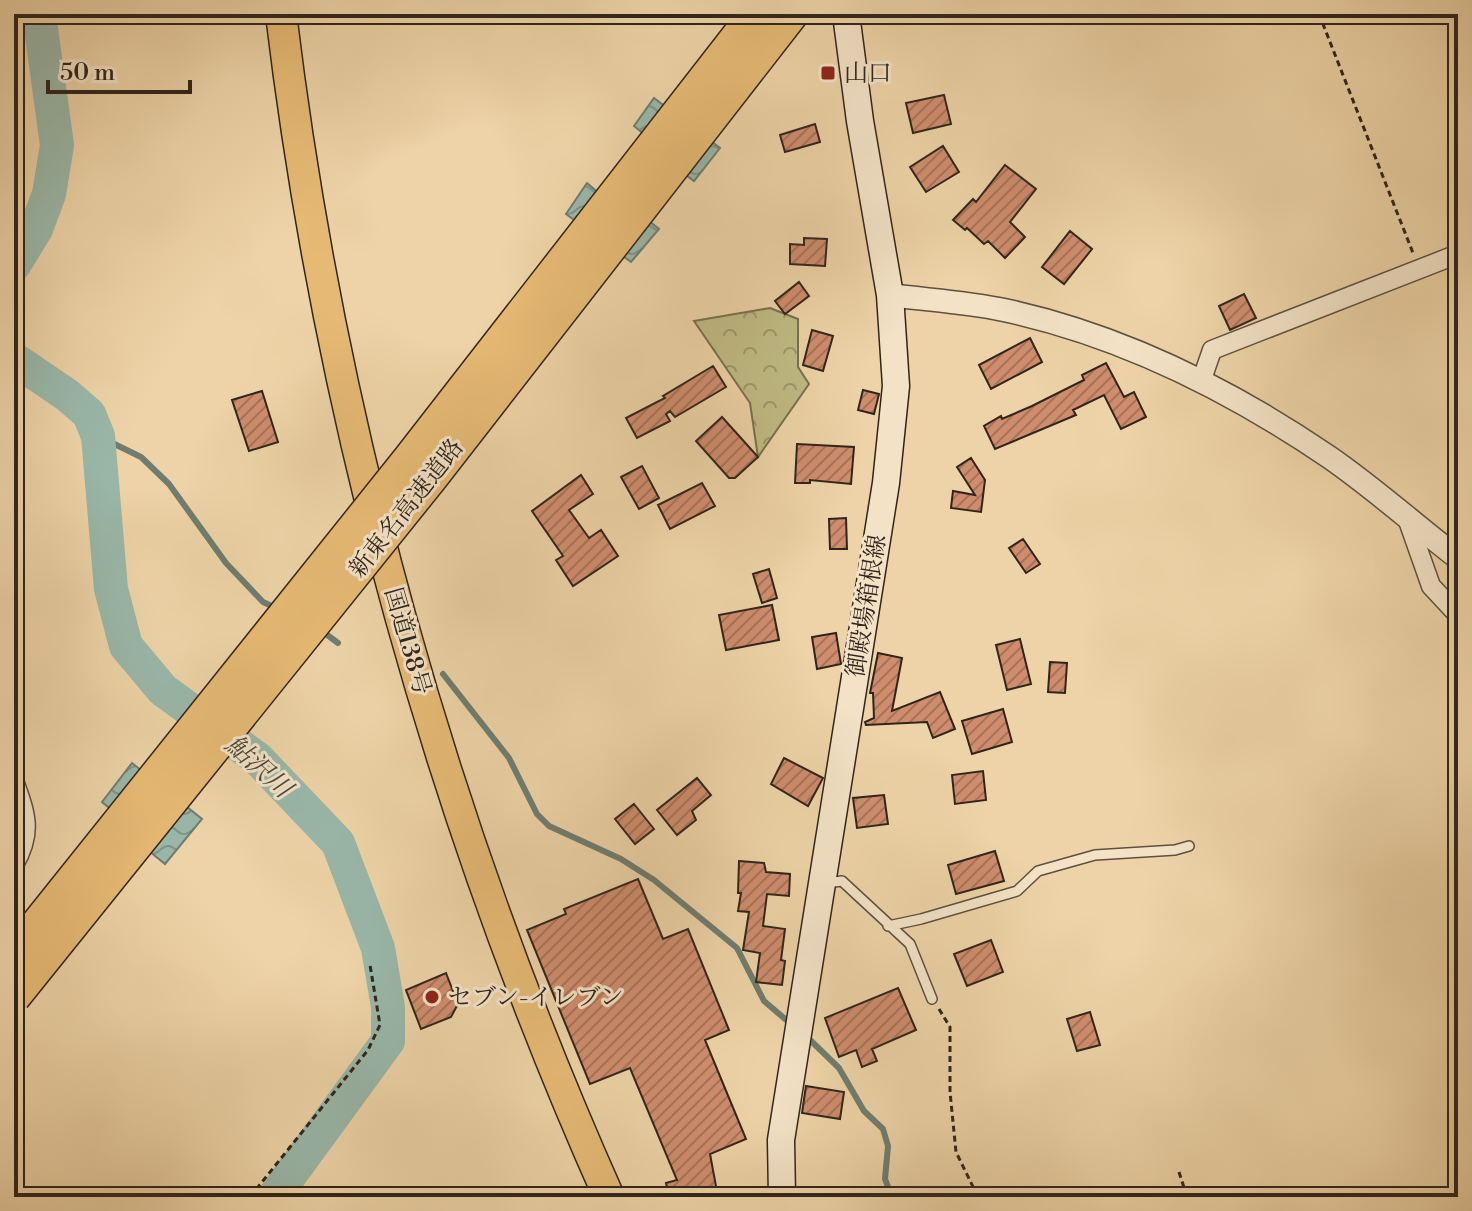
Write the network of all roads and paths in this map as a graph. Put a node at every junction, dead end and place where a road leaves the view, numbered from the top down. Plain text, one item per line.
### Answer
1 (281, 14) edge
2 (755, 14) edge
3 (792, 14) edge
4 (846, 14) edge
5 (1319, 14) edge
6 (1458, 254) edge
7 (1419, 268) junction
8 (890, 295) junction
9 (1201, 382) junction
10 (1407, 518) junction
11 (1458, 558) edge
12 (1458, 615) edge
13 (14, 781) edge
14 (1189, 846) dead end
15 (14, 865) edge
16 (820, 883) junction
17 (888, 926) junction
18 (14, 953) edge
19 (370, 965) dead end
20 (14, 997) edge
21 (932, 999) joint
22 (1179, 1172) dead end
23 (250, 1197) edge
24 (609, 1197) edge
25 (782, 1197) edge
26 (978, 1197) edge
27 (1187, 1197) edge

1 - 24 highway, 国道138号
2 - 18 highway, 新東名高速道路, bridge
3 - 20 highway, 新東名高速道路, bridge
4 - 8 main road, 御殿場箱根線
5 - 7 path
6 - 7 street
7 - 9 street
8 - 9 street
8 - 16 main road, 御殿場箱根線
9 - 10 street
10 - 11 street
10 - 12 street
13 - 15 street
14 - 17 lane
16 - 17 lane
16 - 25 main road, 御殿場箱根線
17 - 21 lane
19 - 23 path
21 - 26 path
22 - 27 path

